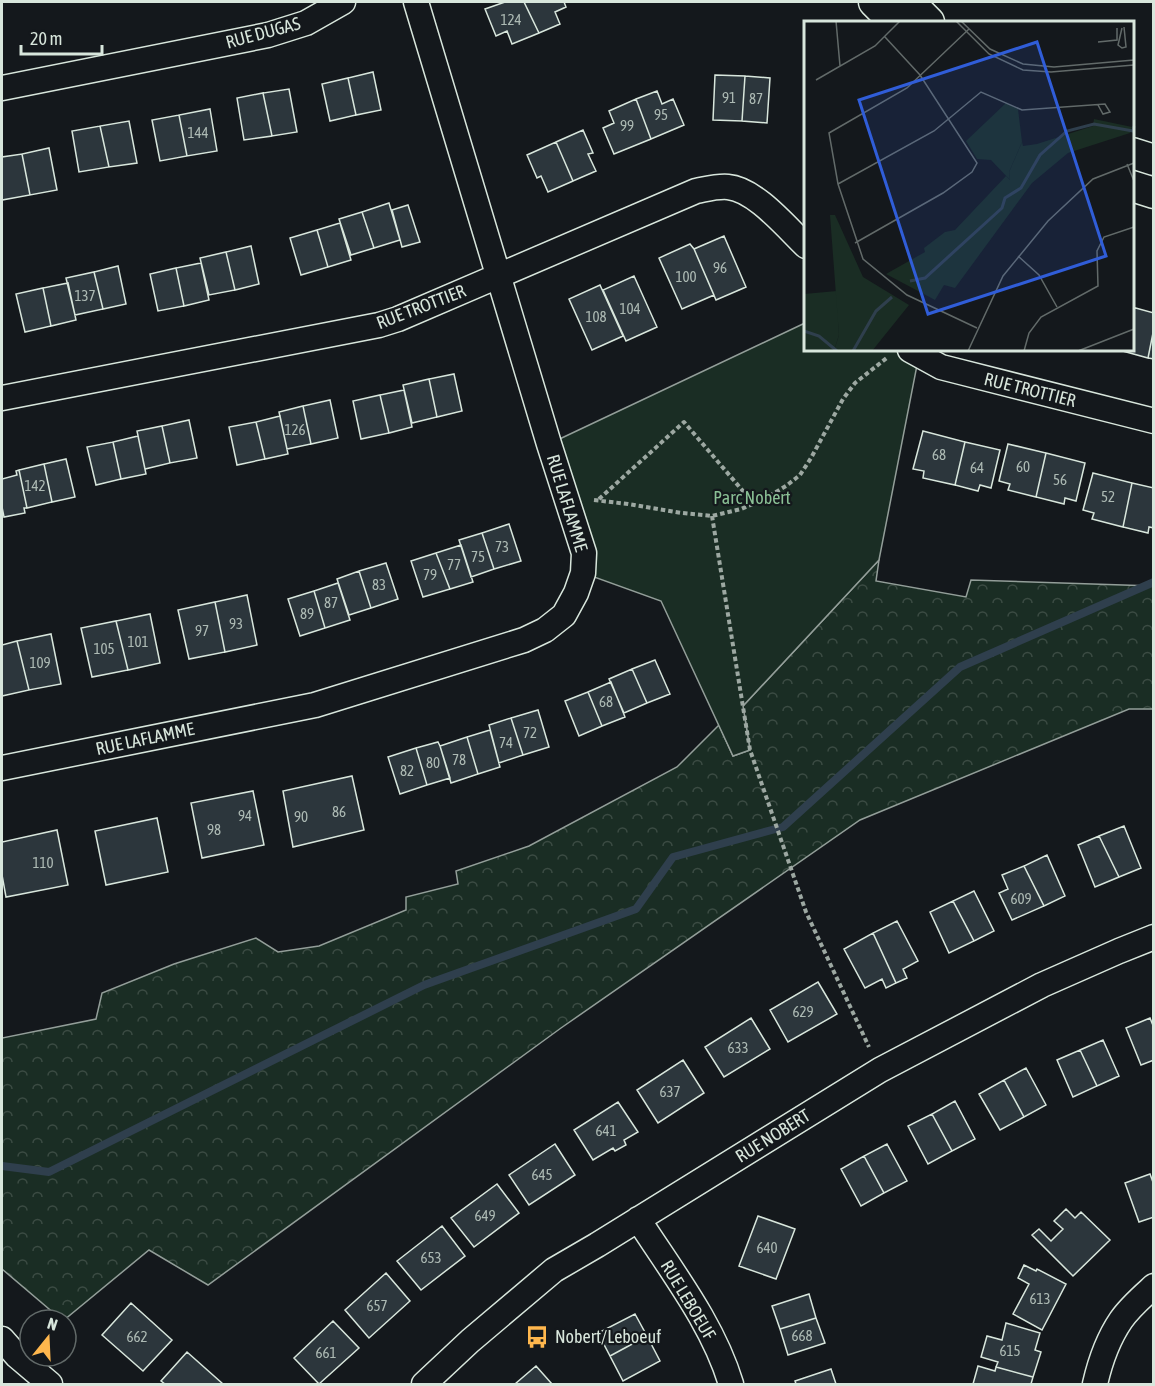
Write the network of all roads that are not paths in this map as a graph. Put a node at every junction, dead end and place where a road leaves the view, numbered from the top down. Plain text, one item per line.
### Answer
1 (343, 2) edge
2 (416, 2) edge
3 (874, 2) edge
4 (909, 2) edge
5 (893, 21) edge
6 (929, 21) edge
7 (2, 88) edge
8 (1134, 154) edge
9 (1154, 160) edge
10 (1134, 187) edge
11 (1154, 193) edge
12 (804, 244) edge
13 (500, 276) junction
14 (900, 353) edge
15 (2, 398) edge
16 (1154, 421) edge
17 (2, 768) edge
18 (1154, 937) edge
19 (638, 1220) junction
20 (1154, 1286) edge
21 (2, 1339) edge
22 (50, 1384) edge
23 (424, 1384) edge
24 (731, 1384) edge
25 (1095, 1384) edge

1 - 7 street, RUE DUGAS
2 - 13 street, RUE LAFLAMME
3 - 5 street
4 - 6 street
8 - 9 street
10 - 11 street
12 - 13 street, RUE TROTTIER
13 - 15 street, RUE TROTTIER
13 - 17 street, RUE LAFLAMME
14 - 16 street, RUE TROTTIER
18 - 19 street, RUE NOBERT
19 - 23 street, RUE NOBERT
19 - 24 street, RUE LEBOEUF
20 - 25 street
21 - 22 street

